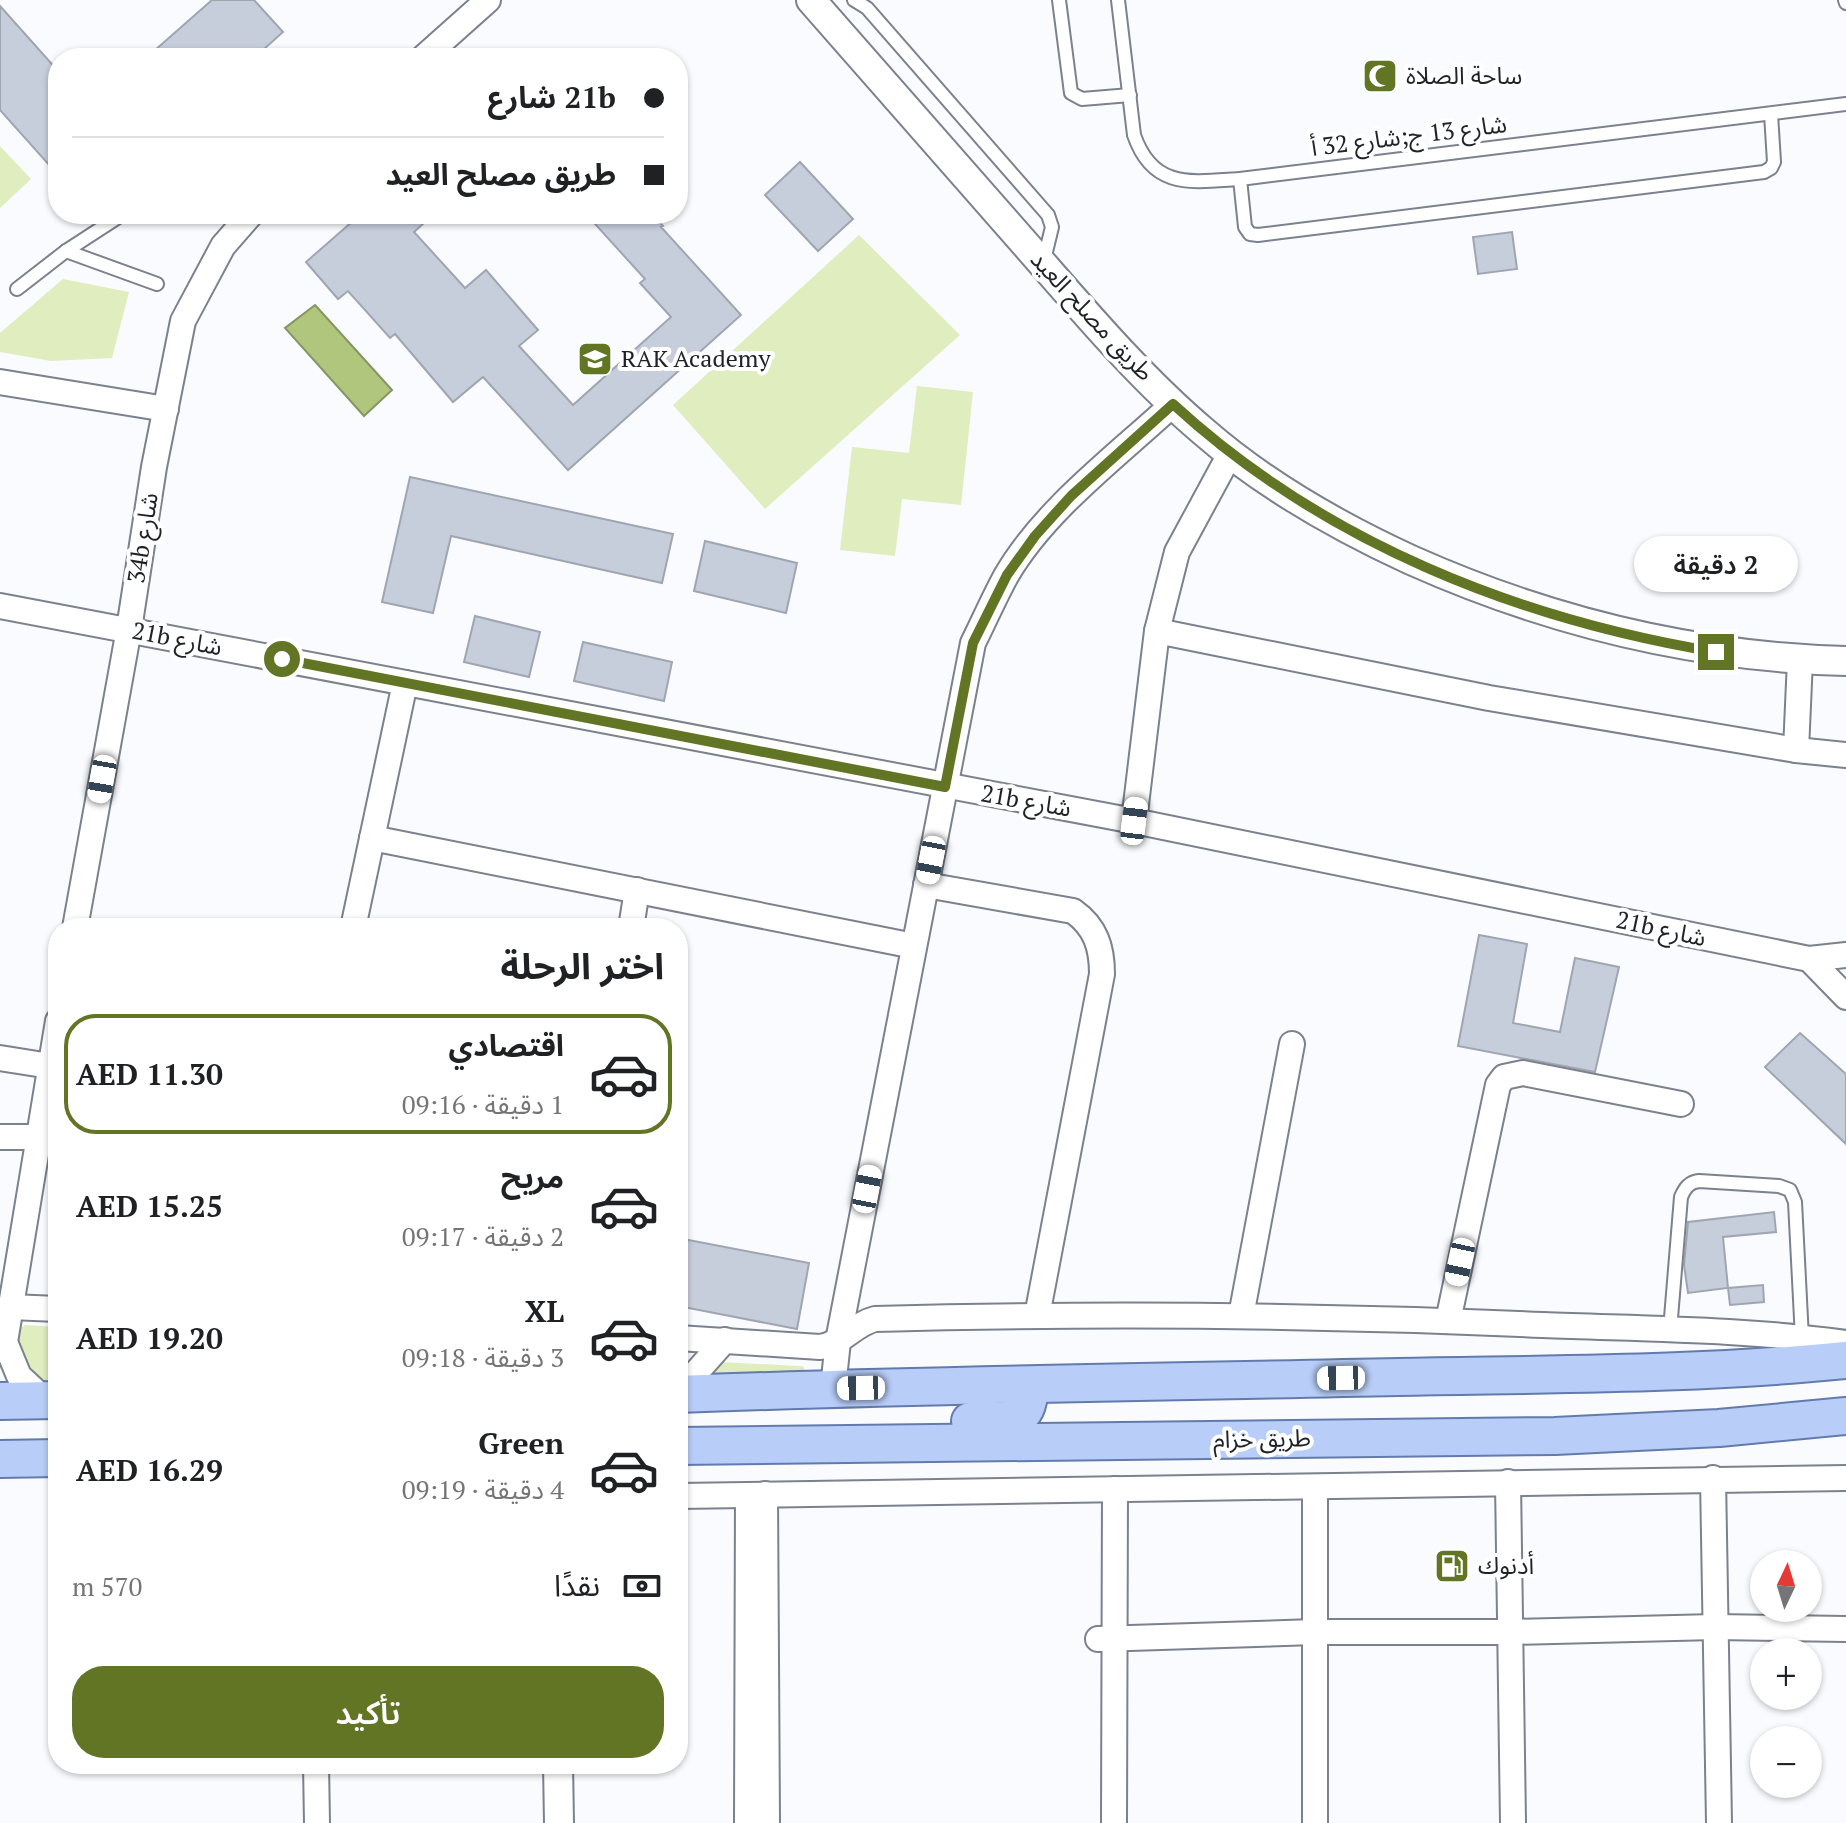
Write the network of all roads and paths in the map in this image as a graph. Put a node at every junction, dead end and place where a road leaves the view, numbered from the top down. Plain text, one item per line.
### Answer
1 (488, 0) edge
2 (854, 0) edge
3 (1059, 0) edge
4 (1118, 0) edge
5 (816, 1) edge
6 (434, 48) edge
7 (1130, 95) junction
8 (1846, 104) edge
9 (1771, 114) junction
10 (1240, 179) junction
11 (108, 224) edge
12 (242, 224) edge
13 (66, 251) junction
14 (1043, 264) junction
15 (157, 284) dead end
16 (17, 289) dead end
17 (0, 382) edge
18 (1173, 404) junction
19 (166, 409) junction
20 (1230, 454) junction
21 (0, 606) edge
22 (129, 629) junction
23 (1157, 631) junction
24 (1800, 660) junction
25 (1846, 661) edge
26 (405, 683) junction
27 (1796, 750) junction
28 (1846, 755) edge
29 (945, 787) junction
30 (1134, 821) junction
31 (372, 838) junction
32 (926, 885) junction
33 (637, 890) junction
34 (77, 918) edge
35 (355, 918) edge
36 (633, 918) edge
37 (914, 946) junction
38 (1846, 955) edge
39 (1809, 959) junction
40 (1846, 997) edge
41 (1292, 1044) dead end
42 (0, 1058) edge
43 (48, 1074) edge
44 (48, 1092) edge
45 (1681, 1104) dead end
46 (0, 1137) edge
47 (37, 1137) junction
48 (48, 1313) edge
49 (1037, 1316) junction
50 (1241, 1316) junction
51 (1448, 1321) junction
52 (5, 1328) edge
53 (1670, 1330) junction
54 (688, 1338) edge
55 (1802, 1338) junction
56 (725, 1340) junction
57 (838, 1341) junction
58 (1846, 1343) edge
59 (1846, 1360) edge
60 (688, 1383) edge
61 (1029, 1385) junction
62 (833, 1388) junction
63 (688, 1394) edge
64 (48, 1397) edge
65 (48, 1400) edge
66 (0, 1401) edge
67 (1846, 1416) edge
68 (1846, 1425) edge
69 (1719, 1428) junction
70 (862, 1444) junction
71 (688, 1446) edge
72 (48, 1458) edge
73 (0, 1459) edge
74 (1713, 1478) junction
75 (1846, 1478) edge
76 (1508, 1482) junction
77 (1315, 1487) junction
78 (1106, 1489) junction
79 (756, 1495) junction
80 (688, 1496) edge
81 (1715, 1627) junction
82 (1846, 1629) edge
83 (1315, 1632) junction
84 (1510, 1632) junction
85 (1106, 1638) junction
86 (316, 1774) edge
87 (558, 1774) edge
88 (317, 1823) edge
89 (559, 1823) edge
90 (747, 1823) edge
91 (767, 1823) edge
92 (1099, 1823) edge
93 (1114, 1823) edge
94 (1315, 1823) edge
95 (1513, 1823) edge
96 (1719, 1823) edge

1 - 6 street
2 - 14 lane
3 - 7 lane
4 - 7 lane, شارع 13 ج;شارع 32 أ
5 - 14 street, طريق مصلح العيد
7 - 10 lane, شارع 13 ج;شارع 32 أ
8 - 9 lane, شارع 13 ج;شارع 32 أ
9 - 10 lane, شارع 13 ج;شارع 32 أ
9 - 10 lane
11 - 13 lane
12 - 19 street, 34b شارع
13 - 15 lane
13 - 16 lane
14 - 18 street, طريق مصلح العيد
17 - 19 street
18 - 20 street, طريق مصلح العيد
18 - 29 street
19 - 22 street, 34b شارع
20 - 23 street
20 - 24 street, طريق مصلح العيد
21 - 22 street, 21b شارع
22 - 26 street, 21b شارع
22 - 34 street, 34b شارع
23 - 27 street
23 - 30 street
24 - 25 street, طريق مصلح العيد
24 - 27 street
26 - 29 street, 21b شارع
26 - 31 street
27 - 28 street
29 - 30 street, 21b شارع
29 - 32 street
30 - 39 street, 21b شارع
31 - 33 street
31 - 35 street
32 - 37 street
32 - 49 street
33 - 36 street
33 - 37 street
37 - 57 street
38 - 39 street, 21b شارع
39 - 40 street
41 - 50 street
42 - 43 street
44 - 47 street
45 - 51 street
46 - 47 street
47 - 52 street
48 - 52 street
49 - 50 street
49 - 57 street
50 - 51 street
51 - 53 street
52 - 64 street
53 - 55 street
53 - 55 lane
54 - 56 street
55 - 58 street
56 - 57 street
56 - 60 street
57 - 62 street
59 - 61 main road
61 - 62 main road
61 - 70 main road
62 - 63 main road
65 - 66 main road
67 - 69 main road, طريق خزام
68 - 69 street
69 - 70 main road, طريق خزام
70 - 71 main road, طريق خزام
72 - 73 main road
74 - 75 street
74 - 76 street
74 - 81 street
76 - 77 street
76 - 84 street
77 - 78 street
77 - 83 street
78 - 79 street
78 - 85 street
79 - 80 street
79 - 90 street
79 - 91 street
81 - 82 street
81 - 84 street
81 - 96 street
83 - 84 street
83 - 85 street
83 - 94 street
84 - 95 street
85 - 92 street
85 - 93 street
86 - 88 street
87 - 89 street

